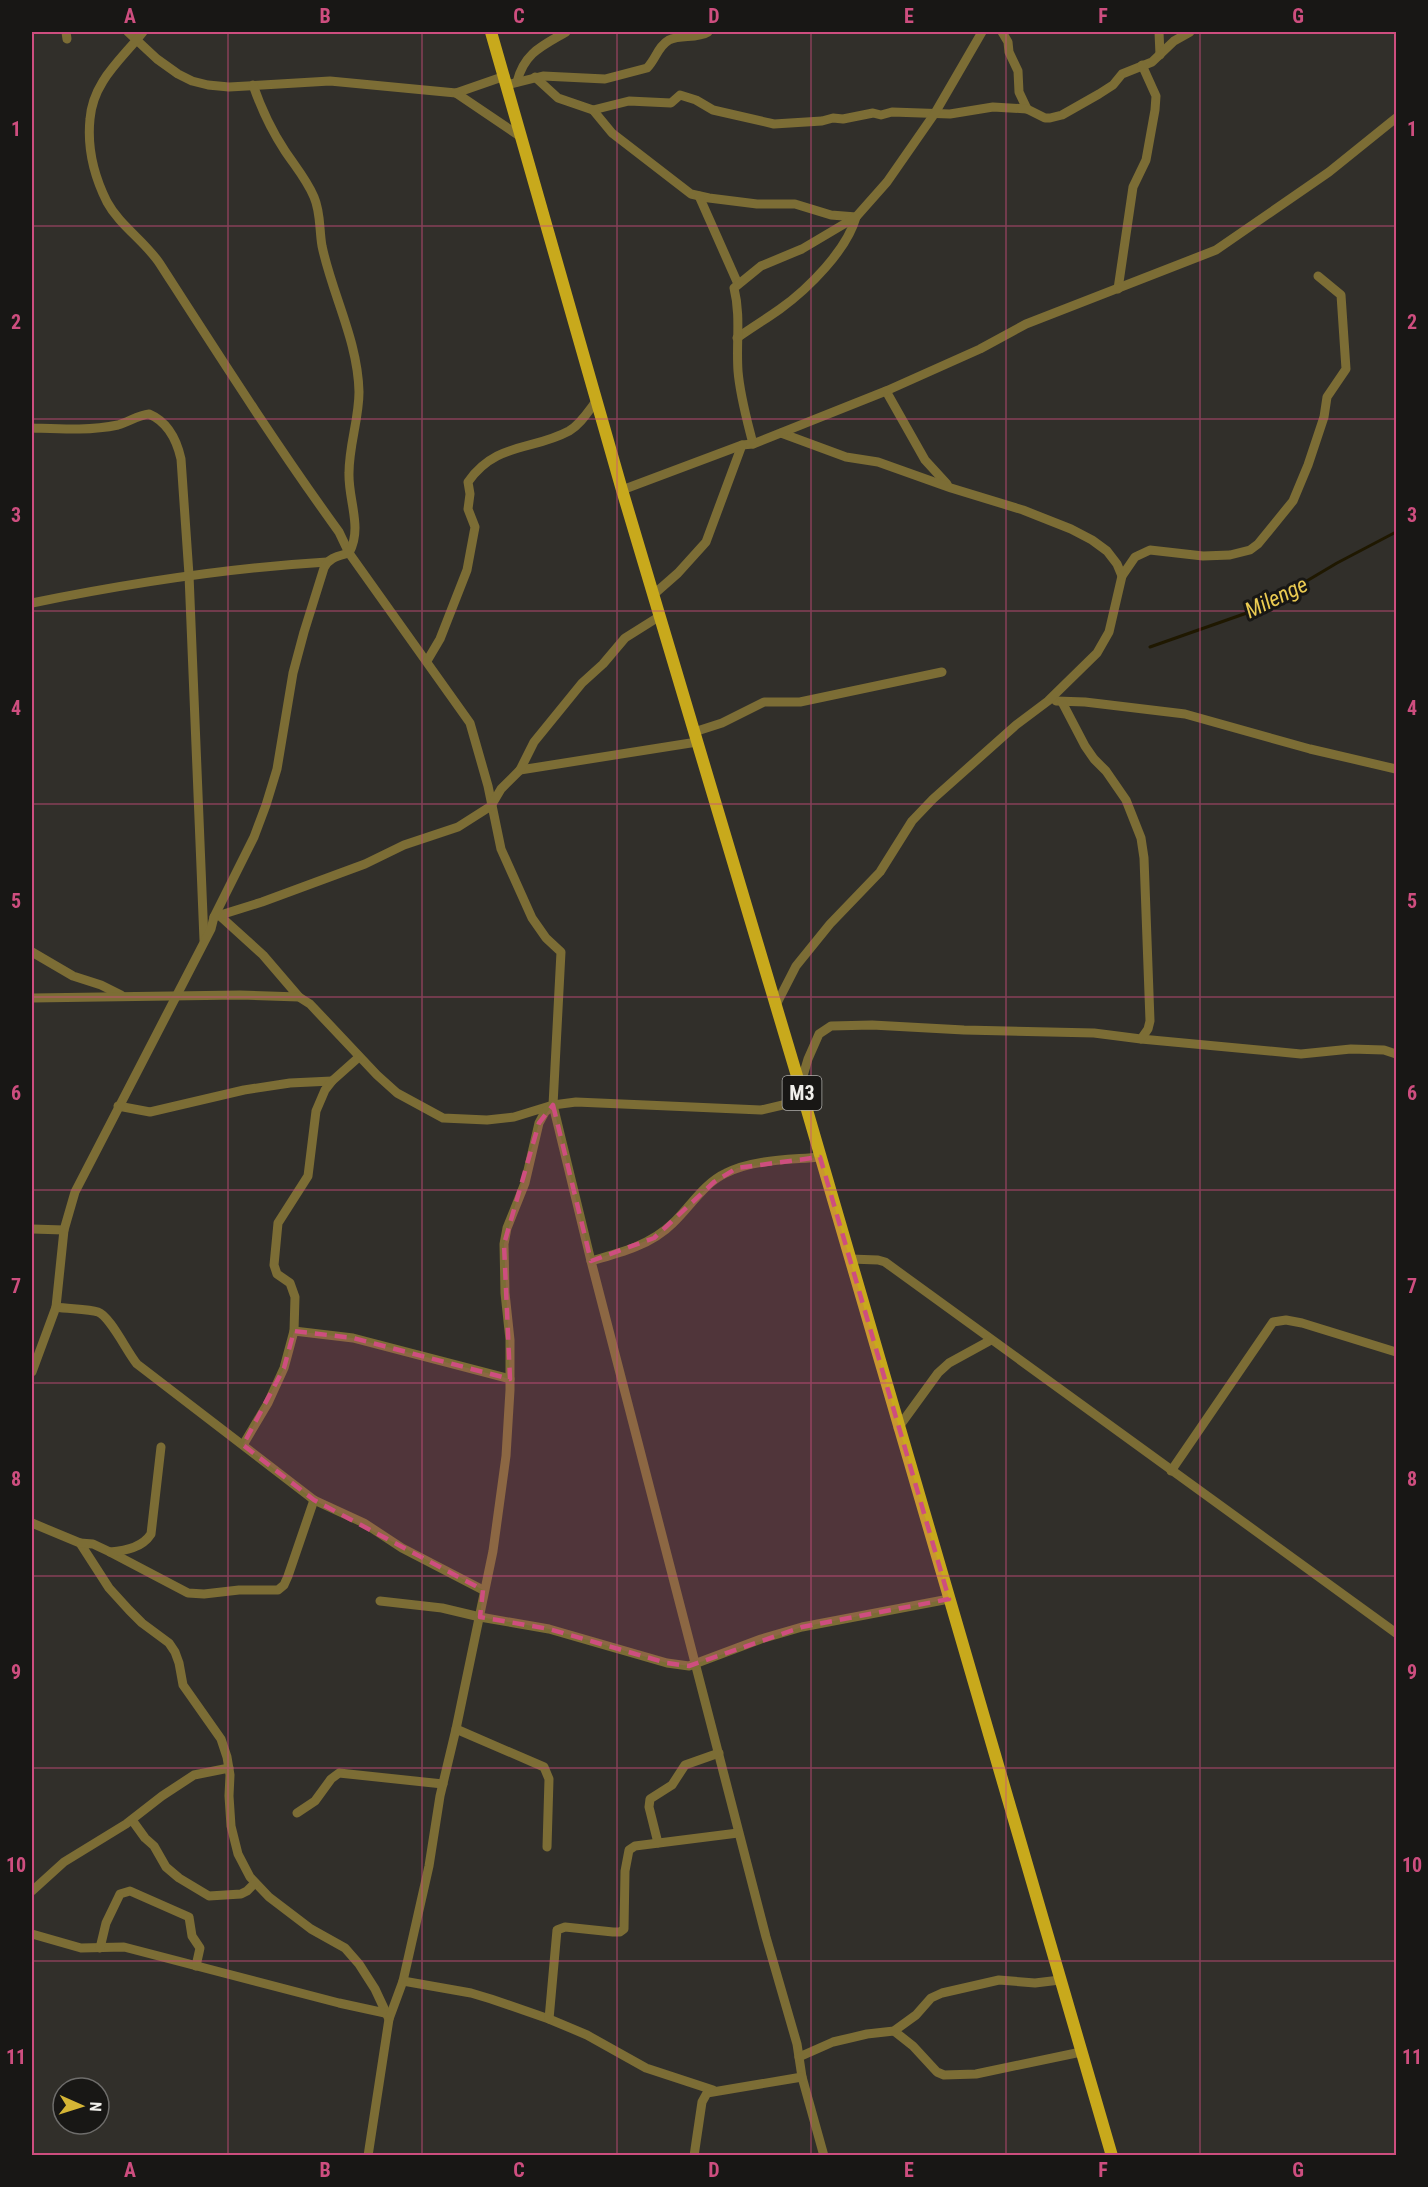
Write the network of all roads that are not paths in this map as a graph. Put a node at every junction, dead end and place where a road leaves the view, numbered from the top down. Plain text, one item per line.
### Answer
1 (128, 32) edge
2 (490, 32) edge
3 (566, 32) edge
4 (708, 32) edge
5 (982, 32) edge
6 (1002, 32) edge
7 (1159, 32) edge
8 (1190, 32) edge
9 (140, 35) edge
10 (1160, 55) junction
11 (1142, 65) junction
12 (535, 77) junction
13 (509, 81) junction
14 (252, 86) junction
15 (456, 93) junction
16 (1027, 109) junction
17 (593, 110) junction
18 (935, 113) junction
19 (1396, 118) edge
20 (521, 137) junction
21 (699, 196) junction
22 (856, 217) junction
23 (1318, 276) dead end
24 (738, 284) junction
25 (1118, 289) junction
26 (737, 338) junction
27 (886, 391) junction
28 (597, 399) junction
29 (32, 428) edge
30 (781, 433) junction
31 (753, 444) junction
32 (742, 445) junction
33 (951, 488) junction
34 (622, 490) junction
35 (349, 553) junction
36 (327, 562) junction
37 (189, 575) junction
38 (1122, 576) junction
39 (653, 595) junction
40 (32, 603) edge
41 (660, 616) junction
42 (427, 661) junction
43 (942, 672) dead end
44 (1048, 701) junction
45 (1062, 702) junction
46 (695, 737) junction
47 (1396, 769) edge
48 (520, 770) junction
49 (491, 806) junction
50 (217, 916) junction
51 (204, 940) junction
52 (32, 952) edge
53 (123, 996) junction
54 (175, 996) junction
55 (299, 996) junction
56 (32, 998) edge
57 (776, 1005) junction
58 (1141, 1039) junction
59 (1396, 1054) edge
60 (359, 1057) junction
61 (332, 1081) junction
62 (800, 1086) junction
63 (804, 1100) junction
64 (553, 1105) junction
65 (118, 1106) junction
66 (820, 1157) junction
67 (32, 1228) edge
68 (64, 1230) junction
69 (850, 1259) junction
70 (591, 1261) junction
71 (56, 1307) junction
72 (294, 1331) junction
73 (991, 1340) junction
74 (1396, 1352) edge
75 (32, 1372) edge
76 (510, 1379) junction
77 (898, 1428) junction
78 (243, 1445) junction
79 (161, 1447) dead end
80 (1171, 1471) junction
81 (314, 1500) junction
82 (32, 1523) edge
83 (81, 1543) junction
84 (110, 1552) junction
85 (483, 1590) junction
86 (949, 1599) junction
87 (380, 1601) dead end
88 (480, 1617) junction
89 (1396, 1633) edge
90 (695, 1662) junction
91 (456, 1729) junction
92 (718, 1753) junction
93 (229, 1768) junction
94 (443, 1784) junction
95 (297, 1813) dead end
96 (132, 1820) junction
97 (738, 1833) junction
98 (658, 1843) junction
99 (547, 1847) dead end
100 (255, 1883) junction
101 (32, 1891) edge
102 (32, 1934) edge
103 (100, 1948) junction
104 (196, 1966) junction
105 (1060, 1980) junction
106 (403, 1982) junction
107 (387, 2016) junction
108 (549, 2019) junction
109 (894, 2031) junction
110 (1081, 2052) junction
111 (799, 2057) junction
112 (802, 2076) junction
113 (713, 2090) junction
114 (368, 2156) edge
115 (694, 2156) edge
116 (824, 2156) edge
117 (1112, 2156) edge

1 - 9 street
2 - 13 main road, M3
3 - 13 street
4 - 12 street
5 - 18 street
6 - 16 street
7 - 10 street
8 - 10 street
9 - 14 street
9 - 35 street
10 - 11 street
11 - 16 street
11 - 25 street
12 - 13 street
12 - 17 street
13 - 15 street
13 - 20 main road, M3
14 - 15 street
14 - 35 street
15 - 20 street
16 - 18 street
17 - 18 street
17 - 21 street
18 - 22 street
19 - 25 street
20 - 28 main road, M3
21 - 22 street
21 - 24 street
22 - 24 street
22 - 26 street
23 - 38 street
24 - 26 street
25 - 27 street
26 - 31 street
27 - 30 street
27 - 33 street
28 - 34 main road, M3
28 - 42 street
29 - 37 street
30 - 31 street
30 - 33 street
31 - 32 street
32 - 34 street
32 - 39 street
33 - 38 street
34 - 39 main road, M3
35 - 36 street
35 - 42 street
36 - 37 street
36 - 50 street
37 - 40 street
37 - 51 street
38 - 44 street
39 - 41 main road, M3
41 - 46 main road, M3
41 - 48 street
42 - 49 street
43 - 46 street
44 - 45 street
44 - 57 street
45 - 47 street
45 - 58 street
46 - 48 street
46 - 57 main road, M3
48 - 49 street
49 - 50 street
49 - 64 street
50 - 51 street
50 - 55 street
51 - 54 street
52 - 53 street
53 - 54 street
53 - 56 street
54 - 55 street
54 - 65 street
55 - 60 street
57 - 62 main road, M3
58 - 59 street
58 - 62 street
60 - 61 street
60 - 64 street
61 - 65 street
61 - 72 street
62 - 63 main road, M3
63 - 64 street
63 - 66 main road, M3
64 - 70 street
64 - 76 street
65 - 68 street
66 - 69 main road, M3
66 - 70 street
67 - 68 street
68 - 71 street
69 - 73 street
69 - 77 main road, M3
70 - 90 street
71 - 75 street
71 - 78 street
72 - 76 street
72 - 78 street
73 - 77 street
73 - 80 street
74 - 80 street
76 - 85 street
77 - 86 main road, M3
78 - 81 street
79 - 84 street
80 - 89 street
81 - 84 street
81 - 85 street
82 - 83 street
83 - 84 street
83 - 93 street
85 - 88 street
86 - 90 street
86 - 105 main road, M3
87 - 88 street
88 - 90 street
88 - 91 street
90 - 92 street
91 - 94 street
91 - 99 street
92 - 97 street
92 - 98 street
93 - 96 street
93 - 100 street
94 - 95 street
94 - 106 street
96 - 100 street
96 - 101 street
97 - 98 street
97 - 111 street
98 - 108 street
100 - 107 street
102 - 103 street
103 - 104 street
103 - 104 street
104 - 107 street
105 - 109 street
105 - 110 main road, M3
106 - 107 street
106 - 108 street
107 - 114 street
108 - 113 street
109 - 110 street
109 - 111 street
110 - 117 main road, M3
111 - 112 street
112 - 113 street
112 - 116 street
113 - 115 street

